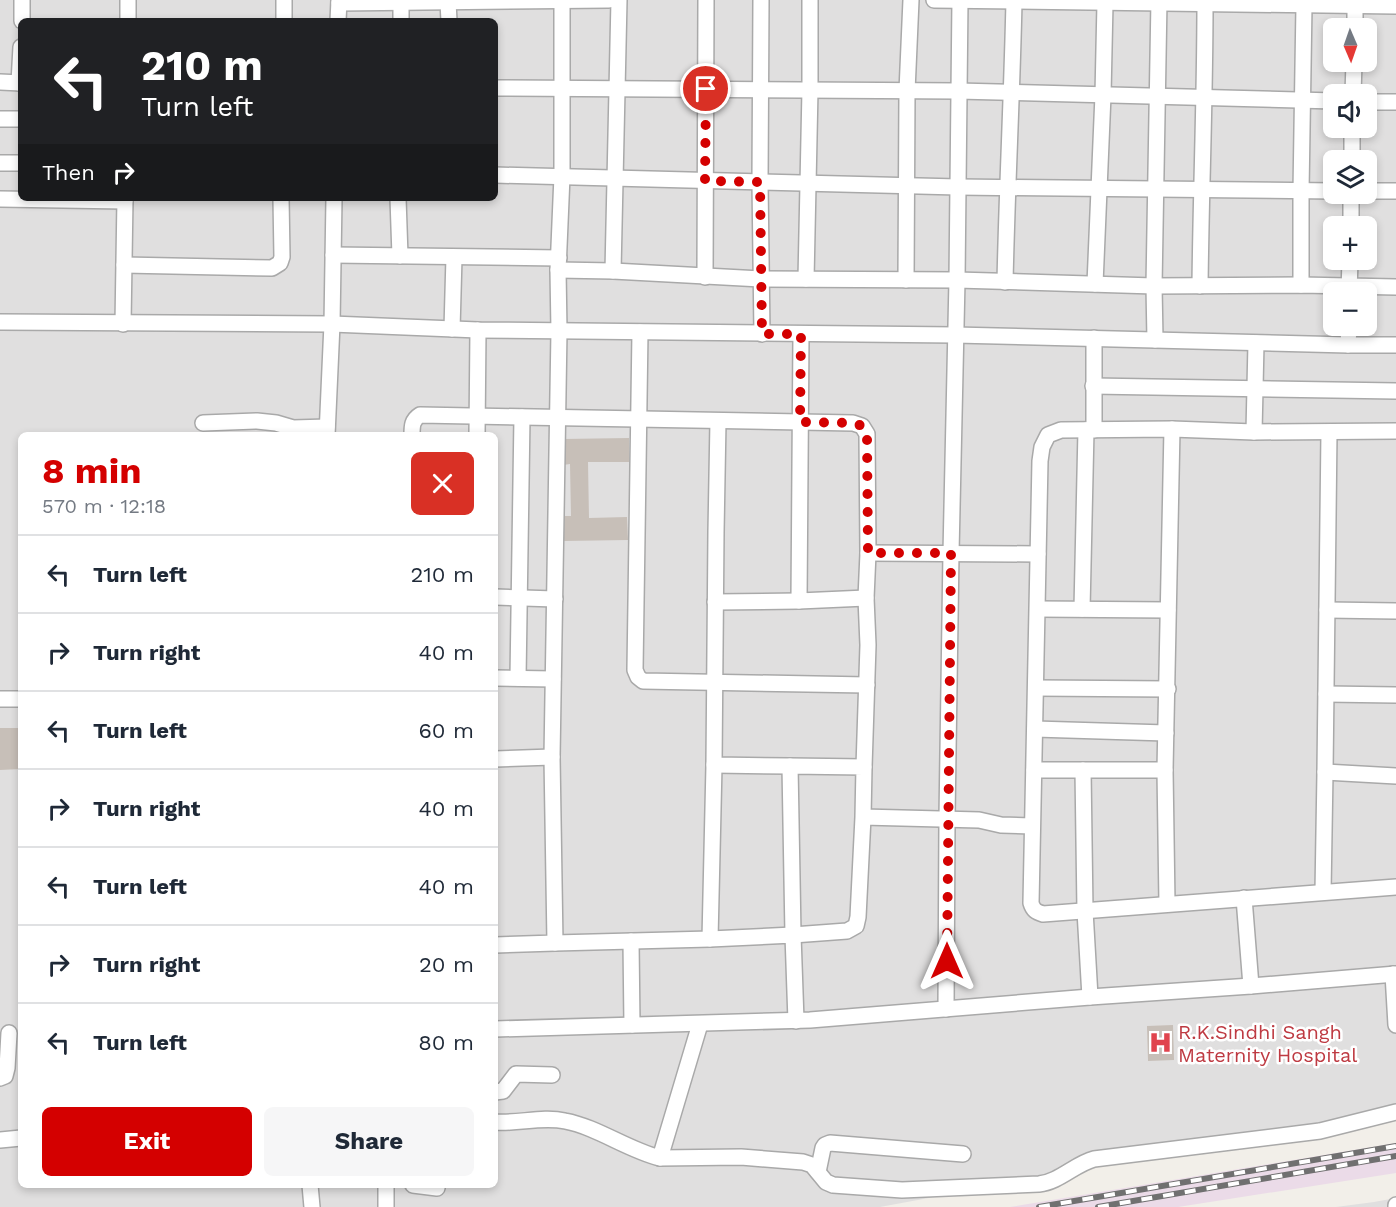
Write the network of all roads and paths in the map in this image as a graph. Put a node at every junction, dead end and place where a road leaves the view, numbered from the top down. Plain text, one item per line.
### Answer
1 (22, 0) edge
2 (128, 0) edge
3 (284, 0) edge
4 (609, 0) edge
5 (619, 0) edge
6 (706, 0) edge
7 (761, 0) edge
8 (810, 0) edge
9 (911, 0) edge
10 (934, 0) edge
11 (960, 0) edge
12 (562, 1) edge
13 (339, 2) edge
14 (401, 2) junction
15 (448, 2) junction
16 (1014, 2) junction
17 (1159, 2) edge
18 (1106, 3) junction
19 (1355, 3) edge
20 (1205, 4) junction
21 (1304, 5) junction
22 (1396, 6) edge
23 (22, 18) edge
24 (128, 18) edge
25 (284, 18) edge
26 (338, 18) edge
27 (400, 18) edge
28 (449, 18) edge
29 (1354, 18) edge
30 (0, 82) edge
31 (18, 83) edge
32 (498, 88) edge
33 (561, 88) junction
34 (617, 88) junction
35 (706, 89) junction
36 (761, 89) junction
37 (810, 90) junction
38 (907, 91) junction
39 (958, 91) junction
40 (1012, 93) junction
41 (1103, 95) junction
42 (1157, 96) junction
43 (1205, 98) junction
44 (1303, 101) junction
45 (1323, 101) edge
46 (1377, 102) edge
47 (1396, 102) edge
48 (0, 119) edge
49 (18, 119) edge
50 (0, 163) edge
51 (18, 163) edge
52 (498, 175) edge
53 (562, 176) junction
54 (615, 178) junction
55 (705, 181) junction
56 (760, 182) junction
57 (807, 183) junction
58 (907, 185) junction
59 (958, 187) junction
60 (1007, 187) junction
61 (1099, 187) junction
62 (1156, 189) junction
63 (1201, 190) junction
64 (1323, 190) edge
65 (1300, 191) junction
66 (1377, 191) edge
67 (1396, 191) edge
68 (0, 199) edge
69 (18, 199) edge
70 (125, 201) edge
71 (282, 201) edge
72 (334, 201) edge
73 (399, 201) edge
74 (333, 255) junction
75 (400, 256) junction
76 (454, 257) junction
77 (558, 264) junction
78 (124, 265) junction
79 (613, 271) junction
80 (705, 277) junction
81 (761, 279) junction
82 (806, 279) junction
83 (906, 280) junction
84 (957, 280) junction
85 (1005, 282) junction
86 (1095, 284) junction
87 (1300, 285) junction
88 (1154, 286) junction
89 (1200, 286) junction
90 (1323, 287) edge
91 (1396, 287) edge
92 (1377, 288) edge
93 (0, 322) edge
94 (123, 324) junction
95 (332, 324) junction
96 (453, 329) junction
97 (478, 330) junction
98 (559, 331) junction
99 (640, 332) junction
100 (762, 334) junction
101 (801, 334) junction
102 (955, 335) junction
103 (1348, 336) edge
104 (1094, 338) junction
105 (1155, 340) junction
106 (1256, 342) junction
107 (1348, 345) junction
108 (1396, 345) edge
109 (1093, 386) junction
110 (1255, 389) junction
111 (1396, 391) edge
112 (477, 416) junction
113 (522, 417) junction
114 (558, 418) junction
115 (639, 419) junction
116 (718, 421) junction
117 (800, 422) junction
118 (203, 423) dead end
119 (1172, 429) junction
120 (1090, 430) junction
121 (327, 431) edge
122 (1396, 431) edge
123 (412, 432) edge
124 (477, 432) edge
125 (1254, 432) junction
126 (1329, 432) junction
127 (868, 553) junction
128 (951, 553) junction
129 (1038, 554) junction
130 (498, 597) edge
131 (519, 598) junction
132 (866, 598) junction
133 (555, 599) junction
134 (799, 601) junction
135 (715, 602) junction
136 (1038, 609) junction
137 (1082, 609) junction
138 (1168, 610) junction
139 (1327, 610) junction
140 (1396, 611) edge
141 (498, 678) edge
142 (518, 678) junction
143 (553, 679) junction
144 (715, 683) junction
145 (867, 685) junction
146 (1036, 687) junction
147 (1168, 689) junction
148 (1326, 694) junction
149 (1396, 695) edge
150 (0, 699) edge
151 (18, 699) edge
152 (1035, 729) junction
153 (1166, 733) junction
154 (552, 757) junction
155 (498, 759) edge
156 (714, 765) junction
157 (790, 766) junction
158 (864, 766) junction
159 (1034, 770) junction
160 (1083, 770) junction
161 (1165, 770) junction
162 (1325, 772) junction
163 (1396, 776) edge
164 (863, 817) junction
165 (947, 818) junction
166 (1032, 826) junction
167 (1396, 887) edge
168 (1323, 892) junction
169 (1244, 898) junction
170 (1167, 904) junction
171 (1085, 911) junction
172 (793, 935) junction
173 (710, 939) junction
174 (631, 941) junction
175 (555, 943) junction
176 (498, 945) edge
177 (1394, 974) edge
178 (1251, 986) junction
179 (1090, 997) junction
180 (946, 1009) junction
181 (796, 1021) junction
182 (700, 1024) junction
183 (632, 1025) junction
184 (1396, 1025) edge
185 (498, 1029) edge
186 (10, 1033) edge
187 (552, 1075) dead end
188 (0, 1078) edge
189 (498, 1091) edge
190 (1396, 1112) edge
191 (498, 1122) edge
192 (18, 1138) edge
193 (0, 1140) edge
194 (963, 1154) dead end
195 (660, 1158) junction
196 (819, 1172) junction
197 (310, 1188) edge
198 (386, 1188) edge
199 (312, 1207) edge
200 (386, 1207) edge

1 - 23 street
2 - 24 street
3 - 25 street
4 - 12 street
5 - 34 street
6 - 35 street
7 - 36 street
8 - 37 street
9 - 38 street
10 - 11 street
11 - 16 street
11 - 39 street
12 - 15 street
12 - 33 street
13 - 14 street
13 - 26 street
14 - 15 street
14 - 27 street
15 - 28 street
16 - 18 street
16 - 40 street
17 - 18 street
17 - 20 street
17 - 42 street
18 - 41 street
19 - 21 street
19 - 22 street
19 - 29 street
20 - 21 street
20 - 43 street
21 - 44 street
30 - 31 street
32 - 33 street
33 - 34 street
33 - 53 street
34 - 35 street
34 - 54 street
35 - 36 street
35 - 55 street
36 - 37 street
36 - 56 street
37 - 38 street
37 - 57 street
38 - 39 street
38 - 58 street
39 - 40 street
39 - 59 street
40 - 41 street
40 - 60 street
41 - 42 street
41 - 61 street
42 - 43 street
42 - 62 street
43 - 44 street
43 - 63 street
44 - 45 street
44 - 65 street
46 - 47 street
48 - 49 street
50 - 51 street
52 - 53 street
53 - 54 street
53 - 77 street
54 - 55 street
54 - 79 street
55 - 56 street
55 - 80 street
56 - 57 street
56 - 81 street
57 - 58 street
57 - 82 street
58 - 59 street
58 - 83 street
59 - 60 street
59 - 84 street
60 - 61 street
60 - 85 street
61 - 62 street
61 - 86 street
62 - 63 street
62 - 88 street
63 - 65 street
63 - 89 street
64 - 65 street
65 - 87 street
66 - 67 street
68 - 69 street
70 - 78 street
71 - 78 street
72 - 74 street
73 - 75 street
74 - 75 street
74 - 95 street
75 - 76 street
76 - 77 street
76 - 96 street
77 - 79 street
77 - 98 street
78 - 94 street
79 - 80 street
80 - 81 street
81 - 82 street
81 - 100 street
82 - 83 street
83 - 84 street
84 - 85 street
84 - 102 street
85 - 86 street
86 - 88 street
87 - 89 street
87 - 90 street
88 - 89 street
88 - 105 street
91 - 92 street
93 - 94 street
94 - 95 street
95 - 96 street
95 - 121 street
96 - 97 street
97 - 98 street
97 - 112 street
98 - 99 street
98 - 114 street
99 - 100 street
99 - 115 street
100 - 101 street
101 - 102 street
101 - 117 street
102 - 104 street
102 - 128 street
103 - 107 street
104 - 105 street
104 - 109 street
105 - 106 street
106 - 107 street
106 - 110 street
107 - 108 street
109 - 110 street
109 - 120 street
110 - 111 street
110 - 125 street
112 - 113 street
112 - 123 street
112 - 124 street
113 - 114 street
113 - 131 street
114 - 115 street
114 - 133 street
115 - 116 street
115 - 144 street
116 - 117 street
116 - 135 street
117 - 127 street
117 - 134 street
118 - 121 street
119 - 120 street
119 - 125 street
119 - 138 street
120 - 129 street
120 - 137 street
122 - 126 street
125 - 126 street
126 - 139 street
127 - 128 street
127 - 132 street
128 - 129 street
128 - 165 street
129 - 136 street
130 - 131 street
131 - 133 street
131 - 142 street
132 - 134 street
132 - 145 street
133 - 143 street
134 - 135 street
135 - 144 street
136 - 137 street
136 - 146 street
137 - 138 street
138 - 147 street
139 - 140 street
139 - 148 street
141 - 142 street
142 - 143 street
143 - 154 street
144 - 145 street
144 - 156 street
145 - 158 street
146 - 147 street
146 - 152 street
147 - 153 street
148 - 149 street
148 - 162 street
150 - 151 street
152 - 153 street
152 - 159 street
153 - 161 street
154 - 155 street
154 - 175 street
156 - 157 street
156 - 173 street
157 - 158 street
157 - 172 street
158 - 164 street
159 - 160 street
159 - 166 street
160 - 161 street
160 - 171 street
161 - 170 street
162 - 163 street
162 - 168 street
164 - 165 street
164 - 172 street
165 - 166 street
165 - 180 street
166 - 171 street
167 - 168 street
168 - 169 street
169 - 170 street
169 - 178 street
170 - 171 street
171 - 179 street
172 - 173 street
172 - 181 street
173 - 174 street
174 - 175 street
174 - 183 street
175 - 176 street
177 - 178 street
177 - 184 street
178 - 179 street
179 - 180 street
180 - 181 street
181 - 182 street
182 - 183 street
182 - 195 street
183 - 185 street
186 - 188 street
187 - 189 street
190 - 196 street
191 - 195 street
192 - 193 street
194 - 196 street
195 - 196 street
197 - 199 street
198 - 200 street

